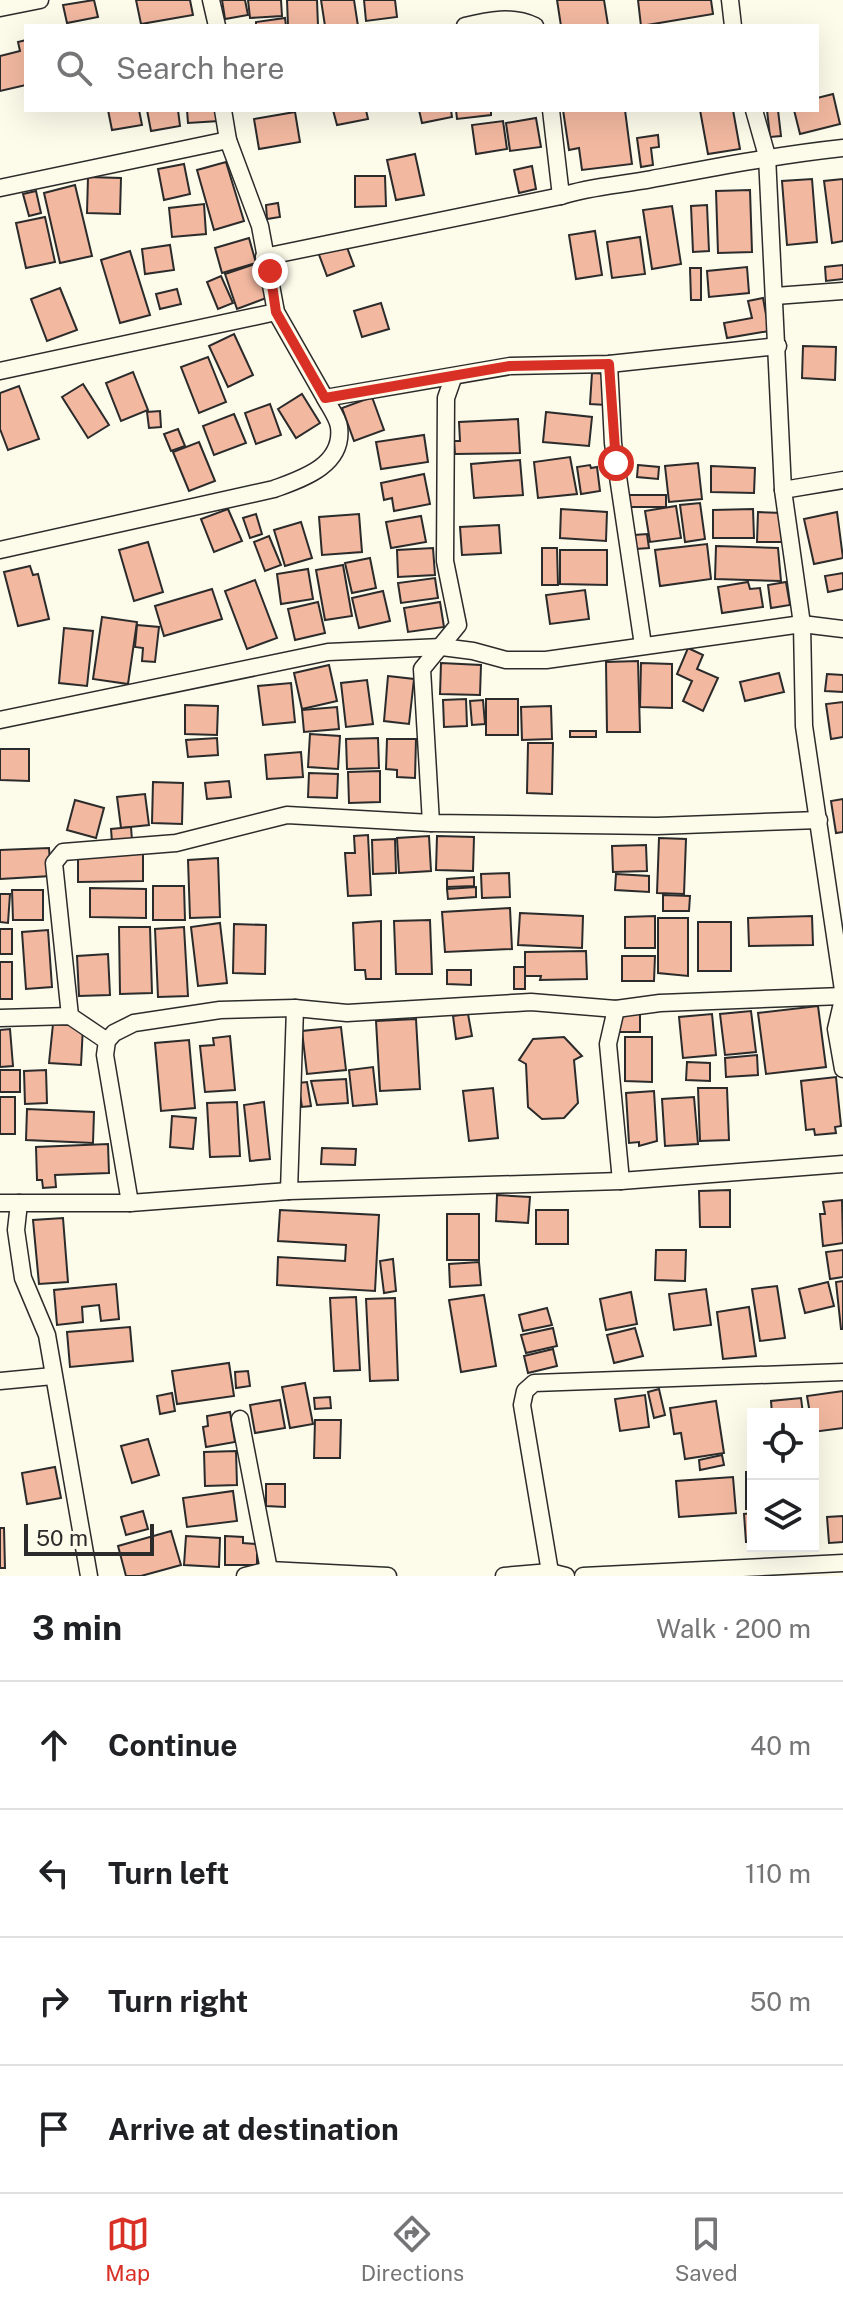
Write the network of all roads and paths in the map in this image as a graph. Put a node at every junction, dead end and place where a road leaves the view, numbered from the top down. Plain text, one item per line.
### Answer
1 (40, 0) edge
2 (211, 0) edge
3 (730, 0) edge
4 (0, 8) edge
5 (217, 24) edge
6 (473, 24) edge
7 (531, 24) edge
8 (733, 24) edge
9 (223, 112) edge
10 (551, 112) edge
11 (755, 112) edge
12 (228, 140) junction
13 (843, 148) edge
14 (767, 156) junction
15 (0, 188) edge
16 (561, 196) junction
17 (264, 257) junction
18 (843, 291) edge
19 (775, 296) junction
20 (276, 312) junction
21 (778, 346) junction
22 (609, 364) junction
23 (0, 371) edge
24 (453, 378) junction
25 (325, 398) junction
26 (843, 480) edge
27 (783, 490) junction
28 (0, 550) edge
29 (802, 624) junction
30 (843, 629) edge
31 (643, 645) junction
32 (442, 647) junction
33 (0, 720) edge
34 (819, 820) junction
35 (431, 823) junction
36 (843, 995) edge
37 (295, 1008) junction
38 (616, 1009) junction
39 (70, 1016) junction
40 (0, 1018) edge
41 (107, 1041) junction
42 (843, 1069) edge
43 (843, 1164) edge
44 (621, 1181) junction
45 (289, 1191) junction
46 (0, 1203) edge
47 (19, 1203) junction
48 (130, 1203) junction
49 (843, 1372) edge
50 (53, 1376) junction
51 (0, 1381) edge
52 (240, 1419) dead end
53 (843, 1563) edge
54 (269, 1570) junction
55 (558, 1574) edge
56 (89, 1576) edge
57 (245, 1576) edge
58 (388, 1576) edge
59 (504, 1576) edge
60 (583, 1576) edge

1 - 4 street
2 - 5 street
3 - 8 street
6 - 7 street
9 - 12 street
10 - 16 street
11 - 14 street
12 - 15 street
12 - 17 street
13 - 14 street
14 - 16 street
14 - 19 street
16 - 17 street
17 - 20 street
18 - 19 street
19 - 21 street
20 - 23 street
20 - 25 street
21 - 22 street
21 - 27 street
22 - 24 street
22 - 31 street
24 - 25 street
24 - 32 street
25 - 28 street
26 - 27 street
27 - 29 street
29 - 30 street
29 - 31 street
29 - 34 street
31 - 32 street
32 - 33 street
32 - 35 street
34 - 35 street
34 - 36 street
35 - 39 street
36 - 38 street
36 - 42 street
37 - 38 street
37 - 41 street
37 - 45 street
38 - 44 street
39 - 40 street
39 - 41 street
41 - 48 street
43 - 44 street
44 - 45 street
45 - 48 street
46 - 47 street
47 - 48 street
47 - 50 street
49 - 55 street
50 - 51 street
50 - 56 street
52 - 54 street
53 - 60 street
54 - 57 street
54 - 58 street
55 - 59 street

